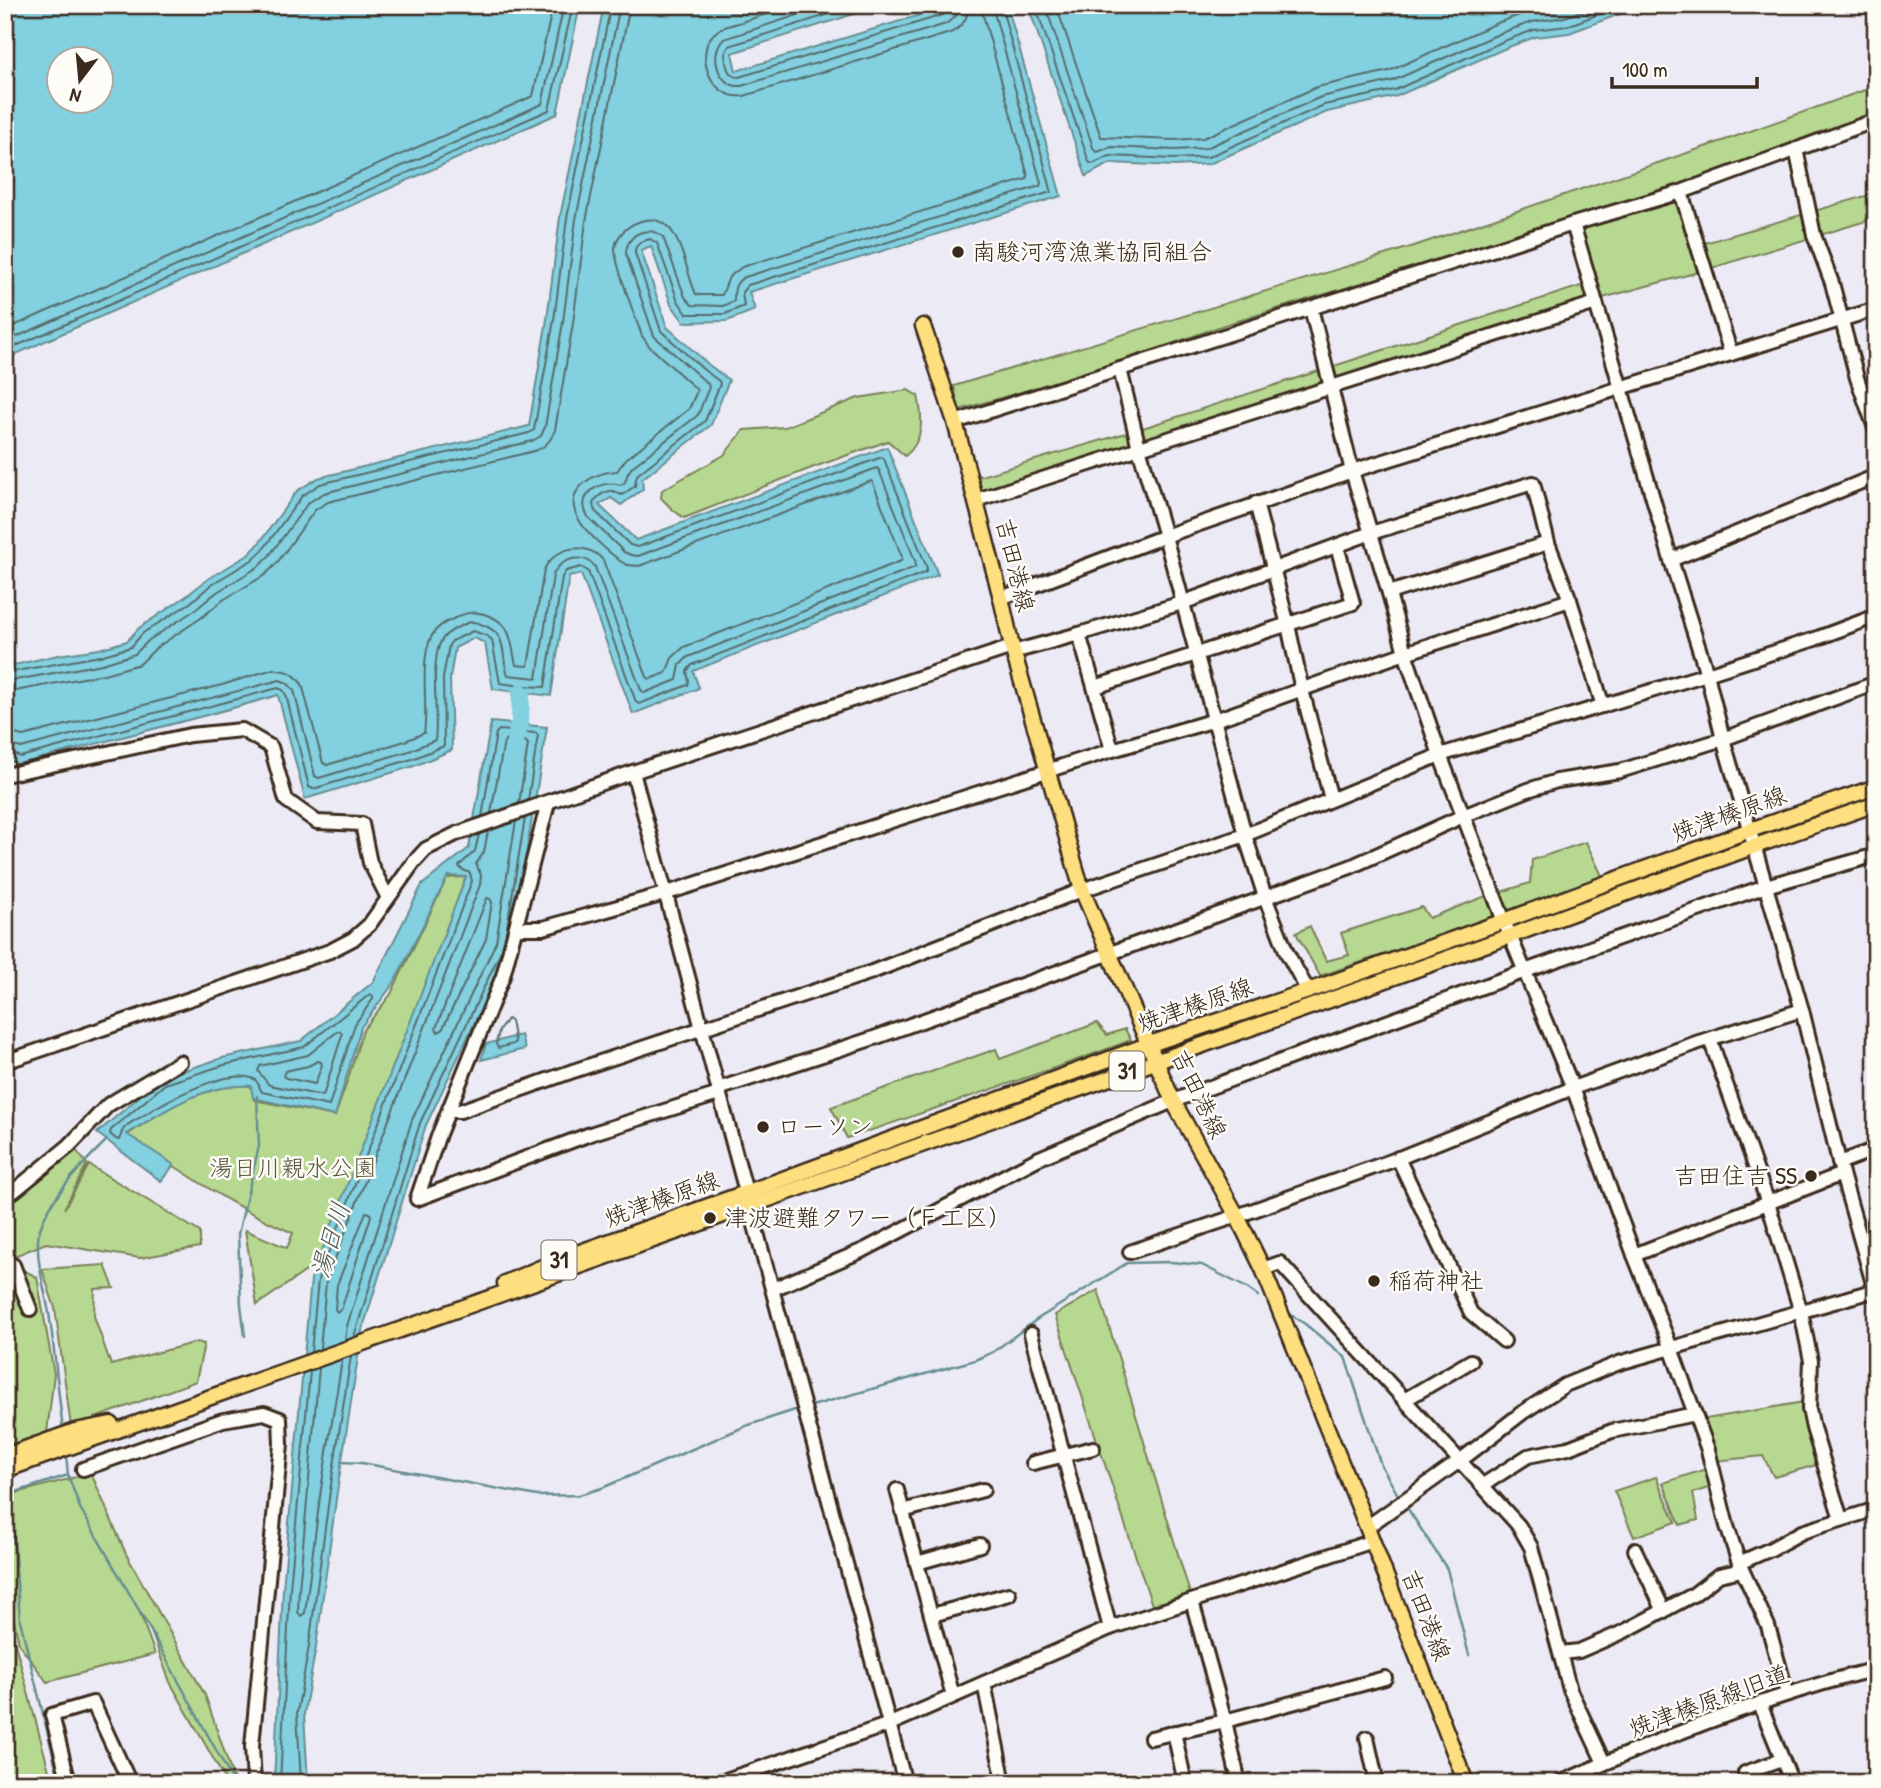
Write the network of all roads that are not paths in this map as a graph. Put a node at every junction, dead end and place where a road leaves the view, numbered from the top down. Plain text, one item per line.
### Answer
1 (1876, 120) edge
2 (1797, 149) junction
3 (1681, 192) junction
4 (1573, 224) junction
5 (1596, 303) junction
6 (1311, 308) junction
7 (1876, 309) edge
8 (1841, 321) junction
9 (923, 326) dead end
10 (1731, 354) junction
11 (1121, 369) junction
12 (1620, 387) junction
13 (1331, 388) junction
14 (956, 422) junction
15 (1876, 431) edge
16 (1139, 448) junction
17 (1352, 471) junction
18 (1876, 476) edge
19 (976, 500) junction
20 (1256, 503) junction
21 (1371, 533) junction
22 (1165, 536) junction
23 (1548, 543) junction
24 (1337, 546) junction
25 (1671, 560) junction
26 (1273, 570) junction
27 (1389, 593) junction
28 (1001, 598) junction
29 (1570, 600) junction
30 (1182, 603) junction
31 (1876, 616) edge
32 (1288, 625) junction
33 (1079, 634) junction
34 (1013, 650) junction
35 (1195, 653) junction
36 (1405, 653) junction
37 (1707, 674) junction
38 (1876, 683) edge
39 (1095, 687) junction
40 (1302, 690) junction
41 (1603, 706) junction
42 (1215, 720) junction
43 (1723, 739) junction
44 (1112, 750) junction
45 (1440, 755) junction
46 (633, 772) junction
47 (1049, 772) junction
48 (5, 775) edge
49 (1876, 787) edge
50 (1331, 799) junction
51 (546, 804) junction
52 (1876, 804) edge
53 (1463, 816) junction
54 (1750, 830) junction
55 (1245, 835) junction
56 (1755, 846) junction
57 (1876, 855) edge
58 (1766, 886) junction
59 (1082, 890) junction
60 (664, 894) junction
61 (1265, 897) junction
62 (388, 898) junction
63 (1504, 921) junction
64 (516, 928) junction
65 (1510, 936) junction
66 (1109, 953) junction
67 (1525, 971) junction
68 (1308, 991) junction
69 (1802, 1010) junction
70 (701, 1030) junction
71 (1710, 1039) junction
72 (1150, 1044) junction
73 (1157, 1060) junction
74 (5, 1062) edge
75 (180, 1062) dead end
76 (1573, 1088) junction
77 (719, 1091) junction
78 (1173, 1101) junction
79 (449, 1111) junction
80 (1876, 1149) edge
81 (1398, 1158) junction
82 (1841, 1169) junction
83 (14, 1191) dead end
84 (747, 1200) junction
85 (1768, 1203) junction
86 (1237, 1216) junction
87 (1130, 1252) dead end
88 (1634, 1255) junction
89 (5, 1261) edge
90 (1263, 1269) junction
91 (773, 1289) junction
92 (1875, 1291) edge
93 (30, 1309) dead end
94 (1801, 1312) junction
95 (1031, 1335) dead end
96 (1504, 1341) dead end
97 (1671, 1348) junction
98 (1471, 1361) dead end
99 (1406, 1399) junction
100 (1695, 1415) junction
101 (1093, 1448) dead end
102 (44, 1449) junction
103 (5, 1456) edge
104 (1063, 1456) junction
105 (1461, 1460) junction
106 (1033, 1463) dead end
107 (83, 1469) dead end
108 (5, 1470) edge
109 (1483, 1485) junction
110 (897, 1490) dead end
111 (983, 1490) dead end
112 (1876, 1509) edge
113 (902, 1511) junction
114 (1842, 1519) junction
115 (1367, 1527) junction
116 (1373, 1541) junction
117 (980, 1545) dead end
118 (1635, 1550) dead end
119 (917, 1563) junction
120 (1741, 1566) junction
121 (1009, 1594) dead end
122 (1192, 1601) junction
123 (1664, 1611) junction
124 (932, 1615) junction
125 (1110, 1628) junction
126 (1561, 1653) junction
127 (1876, 1670) edge
128 (1385, 1678) dead end
129 (984, 1683) junction
130 (1787, 1694) junction
131 (953, 1696) junction
132 (1760, 1704) junction
133 (1225, 1721) junction
134 (890, 1724) junction
135 (1174, 1732) junction
136 (1151, 1738) dead end
137 (1367, 1738) dead end
138 (1781, 1759) junction
139 (1604, 1763) junction
140 (1745, 1773) dead end
141 (69, 1783) edge
142 (130, 1783) edge
143 (254, 1783) edge
144 (717, 1783) edge
145 (905, 1783) edge
146 (1004, 1783) edge
147 (1185, 1783) edge
148 (1239, 1783) edge
149 (1377, 1783) edge
150 (1466, 1783) edge
151 (1560, 1783) edge
152 (1792, 1783) edge

1 - 2 street
2 - 3 street
2 - 8 street
3 - 4 street
3 - 10 street
4 - 5 street
4 - 6 street
5 - 12 street
5 - 13 street
6 - 11 street
6 - 13 street
7 - 8 street
8 - 10 street
8 - 15 street
9 - 14 main road, 吉田港線
10 - 12 street
11 - 14 street
11 - 16 street
12 - 17 street
12 - 25 street
13 - 16 street
13 - 17 street
14 - 19 main road, 吉田港線
16 - 19 street
16 - 22 street
17 - 20 street
17 - 21 street
18 - 25 street
19 - 28 main road, 吉田港線
20 - 22 street
20 - 26 street
21 - 23 street
21 - 24 street
21 - 27 street
22 - 28 street
22 - 30 street
23 - 27 street
23 - 29 street
24 - 26 street
24 - 32 street
25 - 37 street
26 - 30 street
26 - 32 street
27 - 36 street
28 - 34 main road, 吉田港線
29 - 36 street
29 - 41 street
30 - 33 street
30 - 35 street
31 - 37 street
32 - 35 street
32 - 40 street
33 - 34 street
33 - 39 street
34 - 46 street
34 - 47 main road, 吉田港線
35 - 39 street
35 - 42 street
36 - 40 street
36 - 45 street
37 - 41 street
37 - 43 street
38 - 43 street
39 - 44 street
40 - 42 street
40 - 50 street
41 - 45 street
42 - 44 street
42 - 55 street
43 - 53 street
43 - 54 street
44 - 47 street
45 - 50 street
45 - 53 street
46 - 51 street
46 - 60 street
47 - 59 main road, 吉田港線
47 - 60 street
48 - 62 street
49 - 54 main road, 焼津榛原線 / 31
50 - 55 street
51 - 62 street
51 - 64 street
52 - 56 main road, 焼津榛原線 / 31
53 - 61 street
53 - 63 street
54 - 56 street
54 - 63 main road, 焼津榛原線 / 31
55 - 59 street
55 - 61 street
56 - 58 street
56 - 65 main road, 焼津榛原線 / 31
57 - 58 street
58 - 67 street
58 - 69 street
59 - 66 main road, 吉田港線
59 - 70 street
60 - 64 street
60 - 70 street
61 - 66 street
61 - 68 street
62 - 74 street
63 - 65 street
63 - 68 main road, 焼津榛原線 / 31
64 - 79 street
65 - 67 street
65 - 73 main road, 焼津榛原線 / 31
66 - 72 main road, 吉田港線
66 - 77 street
67 - 76 street
67 - 78 street
68 - 72 main road, 焼津榛原線 / 31
69 - 71 street
69 - 82 street
70 - 77 street
70 - 79 street
71 - 76 street
71 - 85 street
72 - 73 main road, 吉田港線
72 - 84 main road, 焼津榛原線 / 31
73 - 78 main road, 吉田港線
73 - 84 main road, 焼津榛原線 / 31
75 - 83 street
76 - 81 street
76 - 88 street
77 - 79 street
77 - 84 street
78 - 86 main road, 吉田港線
78 - 91 street
80 - 82 street
81 - 86 street
81 - 96 street
82 - 85 street
82 - 92 street
84 - 91 street
84 - 102 main road, 焼津榛原線 / 31
85 - 88 street
85 - 94 street
86 - 87 street
86 - 90 main road, 吉田港線
88 - 97 street
89 - 93 street
90 - 99 street
90 - 115 main road, 吉田港線
91 - 134 street
92 - 94 street
94 - 97 street
94 - 114 street
95 - 104 street
97 - 100 street
97 - 105 street
98 - 99 street
99 - 105 street
100 - 109 street
100 - 120 street
101 - 104 street
102 - 103 main road, 焼津榛原線 / 31
102 - 108 main road, 焼津榛原線 / 31
104 - 106 street
104 - 125 street
105 - 109 street
105 - 115 street
107 - 143 street
109 - 126 street
110 - 113 street
111 - 113 street
112 - 114 street
113 - 119 street
114 - 120 street
115 - 116 main road, 吉田港線
116 - 122 street
116 - 150 main road, 吉田港線
117 - 119 street
118 - 123 street
119 - 124 street
120 - 123 street
120 - 130 street
121 - 124 street
122 - 125 street
122 - 133 street
123 - 126 street
124 - 131 street
125 - 129 street
126 - 139 street
127 - 130 street, 焼津榛原線旧道
128 - 133 street
129 - 131 street
129 - 146 street
130 - 132 street, 焼津榛原線旧道
131 - 134 street
132 - 138 street
132 - 139 street, 焼津榛原線旧道
133 - 135 street
133 - 148 street
134 - 144 street
134 - 145 street
135 - 136 street
135 - 147 street
137 - 149 street
138 - 140 street
138 - 152 street
139 - 151 street, 焼津榛原線旧道
141 - 142 street

